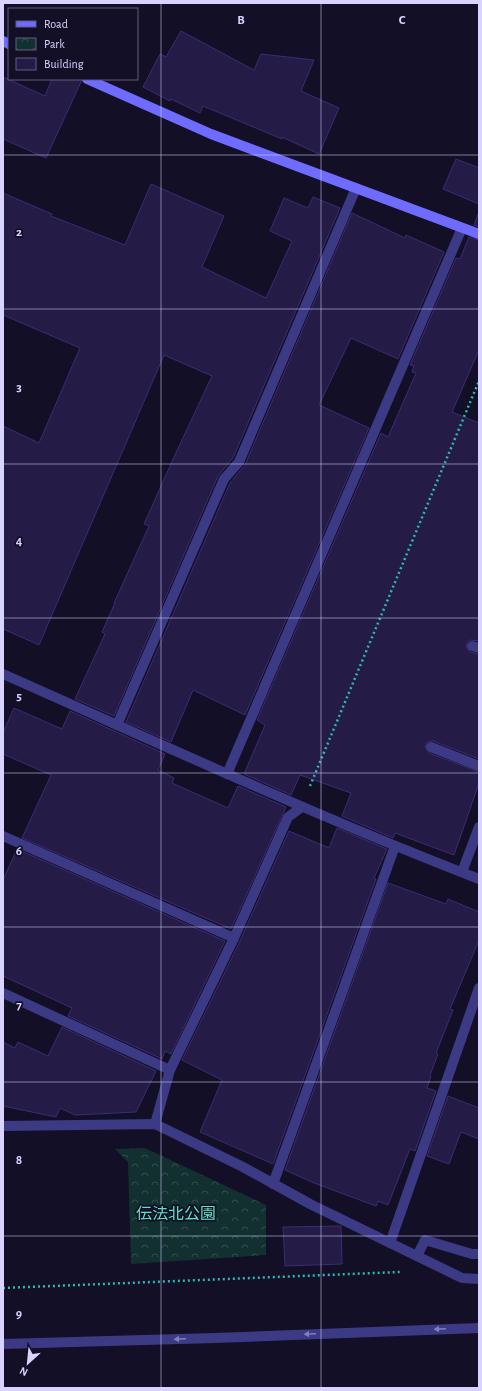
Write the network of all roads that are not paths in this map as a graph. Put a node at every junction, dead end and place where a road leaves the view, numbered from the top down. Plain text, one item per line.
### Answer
1 (89, 80) edge
2 (356, 188) junction
3 (462, 228) junction
4 (479, 234) edge
5 (3, 674) edge
6 (118, 725) junction
7 (431, 746) dead end
8 (479, 766) edge
9 (227, 774) junction
10 (302, 806) junction
11 (479, 827) edge
12 (3, 836) edge
13 (395, 846) junction
14 (462, 872) junction
15 (479, 879) edge
16 (234, 938) junction
17 (479, 988) edge
18 (3, 993) edge
19 (170, 1070) junction
20 (155, 1124) junction
21 (3, 1126) edge
22 (273, 1184) junction
23 (390, 1243) junction
24 (479, 1254) edge
25 (417, 1256) junction
26 (479, 1279) edge
27 (479, 1328) edge
28 (3, 1344) edge

1 - 2 street
2 - 3 street
2 - 6 street
3 - 4 street
3 - 9 street
5 - 6 street
6 - 9 street
7 - 8 street
9 - 10 street
10 - 13 street
10 - 16 street
11 - 14 street
12 - 16 street
13 - 14 street
13 - 22 street
14 - 15 street
16 - 19 street
17 - 23 street
18 - 19 street
19 - 20 street
20 - 21 street
20 - 22 street
22 - 23 street
23 - 25 street
24 - 25 street
25 - 26 street
27 -> 28 street

